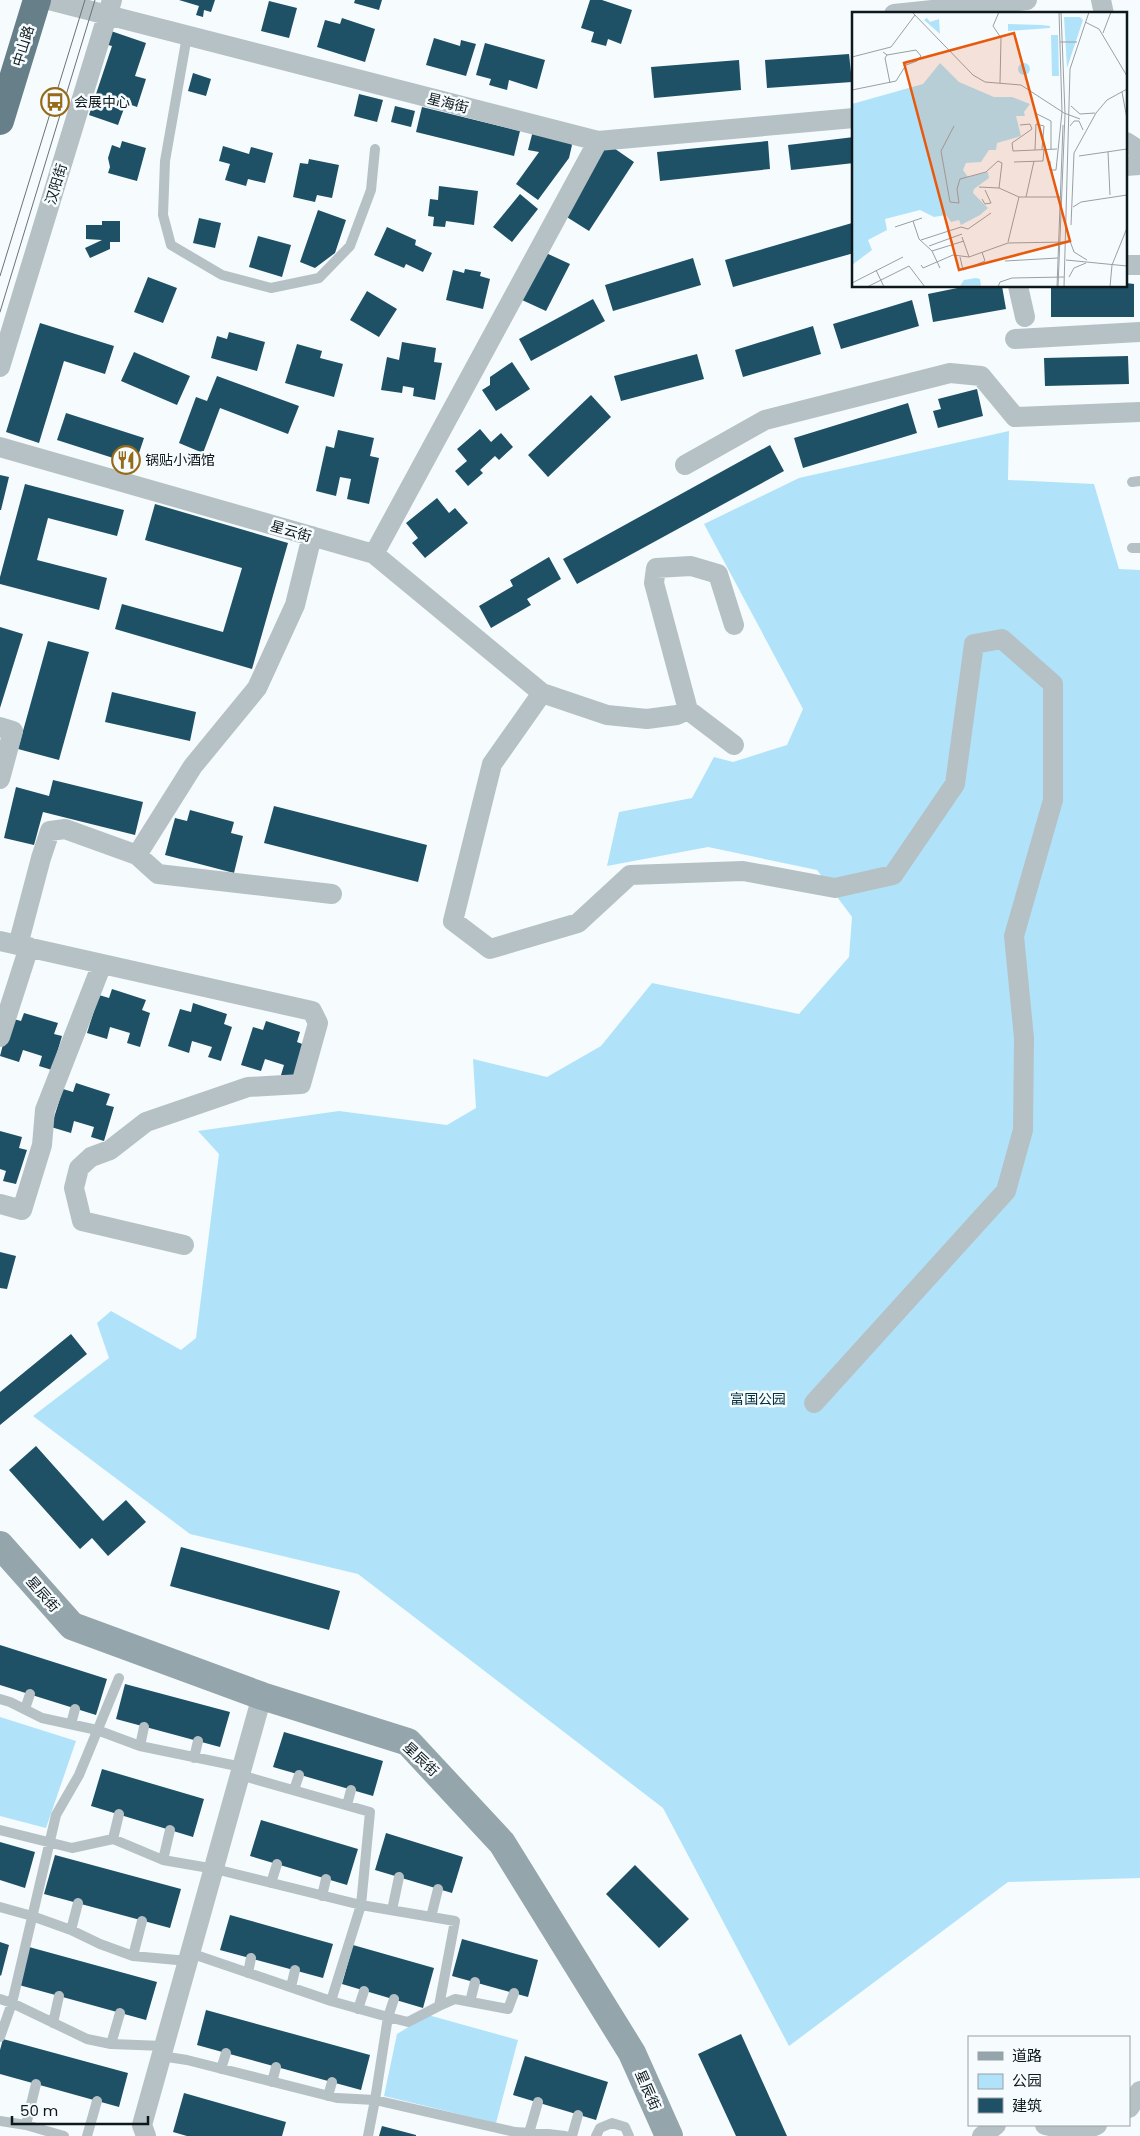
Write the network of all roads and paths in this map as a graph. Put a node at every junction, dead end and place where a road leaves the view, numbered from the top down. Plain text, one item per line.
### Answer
1 (37, 0) edge
2 (48, 0) edge
3 (1027, 0) edge
4 (110, 8) edge
5 (913, 12) edge
6 (187, 36) junction
7 (852, 118) edge
8 (0, 121) edge
9 (598, 141) junction
10 (1128, 143) edge
11 (375, 149) dead end
12 (1140, 151) edge
13 (1018, 288) edge
14 (1025, 317) dead end
15 (1140, 332) edge
16 (1015, 339) dead end
17 (0, 367) edge
18 (1140, 412) edge
19 (0, 447) edge
20 (685, 465) dead end
21 (312, 536) junction
22 (374, 554) junction
23 (734, 625) dead end
24 (542, 693) junction
25 (688, 710) junction
26 (0, 727) edge
27 (734, 745) dead end
28 (0, 779) edge
29 (137, 855) junction
30 (332, 894) dead end
31 (15, 944) edge
32 (102, 964) junction
33 (0, 1037) edge
34 (0, 1204) edge
35 (184, 1245) dead end
36 (814, 1403) dead end
37 (0, 1545) edge
38 (119, 1678) dead end
39 (30, 1694) dead end
40 (262, 1696) junction
41 (0, 1699) edge
42 (75, 1709) dead end
43 (25, 1710) junction
44 (71, 1724) junction
45 (144, 1727) dead end
46 (98, 1730) junction
47 (198, 1741) dead end
48 (140, 1746) junction
49 (194, 1758) junction
50 (241, 1771) junction
51 (299, 1775) dead end
52 (294, 1790) junction
53 (351, 1790) dead end
54 (347, 1805) junction
55 (119, 1814) dead end
56 (0, 1830) edge
57 (170, 1830) dead end
58 (113, 1839) junction
59 (50, 1843) junction
60 (163, 1860) junction
61 (277, 1864) dead end
62 (215, 1870) junction
63 (399, 1877) dead end
64 (326, 1879) dead end
65 (271, 1883) junction
66 (438, 1889) dead end
67 (322, 1896) junction
68 (78, 1903) dead end
69 (361, 1906) junction
70 (0, 1908) edge
71 (392, 1910) junction
72 (32, 1916) junction
73 (431, 1917) junction
74 (142, 1921) dead end
75 (70, 1930) junction
76 (133, 1956) junction
77 (189, 1957) junction
78 (251, 1958) dead end
79 (295, 1970) dead end
80 (248, 1972) junction
81 (475, 1982) dead end
82 (291, 1987) junction
83 (364, 1991) dead end
84 (514, 1992) dead end
85 (59, 1996) dead end
86 (0, 1999) edge
87 (394, 1999) dead end
88 (331, 2001) junction
89 (12, 2002) junction
90 (470, 2002) junction
91 (439, 2006) junction
92 (358, 2008) junction
93 (120, 2013) dead end
94 (388, 2017) junction
95 (53, 2023) junction
96 (0, 2037) edge
97 (111, 2044) junction
98 (162, 2051) junction
99 (226, 2053) dead end
100 (276, 2067) dead end
101 (221, 2069) junction
102 (272, 2082) junction
103 (332, 2082) dead end
104 (36, 2084) dead end
105 (1140, 2091) edge
106 (328, 2096) junction
107 (375, 2100) junction
108 (97, 2101) dead end
109 (538, 2102) dead end
110 (1130, 2106) edge
111 (578, 2115) dead end
112 (0, 2121) edge
113 (26, 2125) junction
114 (995, 2126) edge
115 (1050, 2126) edge
116 (1094, 2126) edge
117 (529, 2132) junction
118 (548, 2135) edge
119 (64, 2136) edge
120 (88, 2136) edge
121 (146, 2136) edge
122 (368, 2136) edge
123 (565, 2136) edge
124 (572, 2136) edge
125 (596, 2136) edge
126 (629, 2136) edge
127 (669, 2136) edge
128 (982, 2136) edge

1 - 8 highway, 中山路
2 - 4 street, 星海街
3 - 5 street
4 - 6 street, 星海街
4 - 17 street, 汉阳街
6 - 9 street, 星海街
6 - 11 lane
7 - 9 street, 星海街
9 - 22 street
10 - 12 street
13 - 14 street
15 - 16 street
18 - 20 street
19 - 21 street, 星云街
21 - 22 street, 星云街
21 - 29 street
22 - 24 street, 星云街
23 - 25 street
24 - 25 street
24 - 36 street
25 - 27 street
26 - 28 street
29 - 30 street
29 - 31 street
31 - 32 street
31 - 33 street
32 - 34 street
32 - 35 street
37 - 40 street, 星辰街
38 - 46 lane
39 - 43 lane
40 - 50 street
40 - 127 street, 星辰街
41 - 43 lane
42 - 44 lane
43 - 44 lane
44 - 46 lane
45 - 48 lane
46 - 48 lane
46 - 59 lane
47 - 49 lane
48 - 49 lane
49 - 50 lane
50 - 52 lane
50 - 62 street
51 - 52 lane
52 - 54 lane
53 - 54 lane
54 - 69 lane
55 - 58 lane
56 - 59 lane
57 - 60 lane
58 - 59 lane
58 - 60 lane
59 - 72 lane
60 - 62 lane
61 - 65 lane
62 - 65 lane
62 - 77 street
63 - 71 lane
64 - 67 lane
65 - 67 lane
66 - 73 lane
67 - 69 lane
68 - 75 lane
69 - 71 lane
69 - 88 lane
70 - 72 lane
71 - 73 lane
72 - 75 lane
72 - 89 lane
73 - 91 lane
74 - 76 lane
75 - 76 lane
76 - 77 lane
77 - 80 lane
77 - 98 street
78 - 80 lane
79 - 82 lane
80 - 82 lane
81 - 90 lane
82 - 88 lane
83 - 92 lane
84 - 90 lane
85 - 95 lane
86 - 89 lane
87 - 94 lane
88 - 92 lane
89 - 95 lane
89 - 96 lane
90 - 91 lane
91 - 94 lane
92 - 94 lane
93 - 97 lane
94 - 107 lane
95 - 97 lane
97 - 98 lane
98 - 101 lane
98 - 121 street
99 - 101 lane
100 - 102 lane
101 - 102 lane
102 - 106 lane
103 - 106 lane
104 - 113 lane
105 - 110 street
106 - 107 lane
107 - 117 lane
107 - 122 lane
108 - 120 lane
109 - 117 lane
111 - 124 lane
112 - 113 lane
113 - 119 lane
114 - 128 street
115 - 116 street
117 - 118 lane
118 - 123 lane
125 - 126 lane

